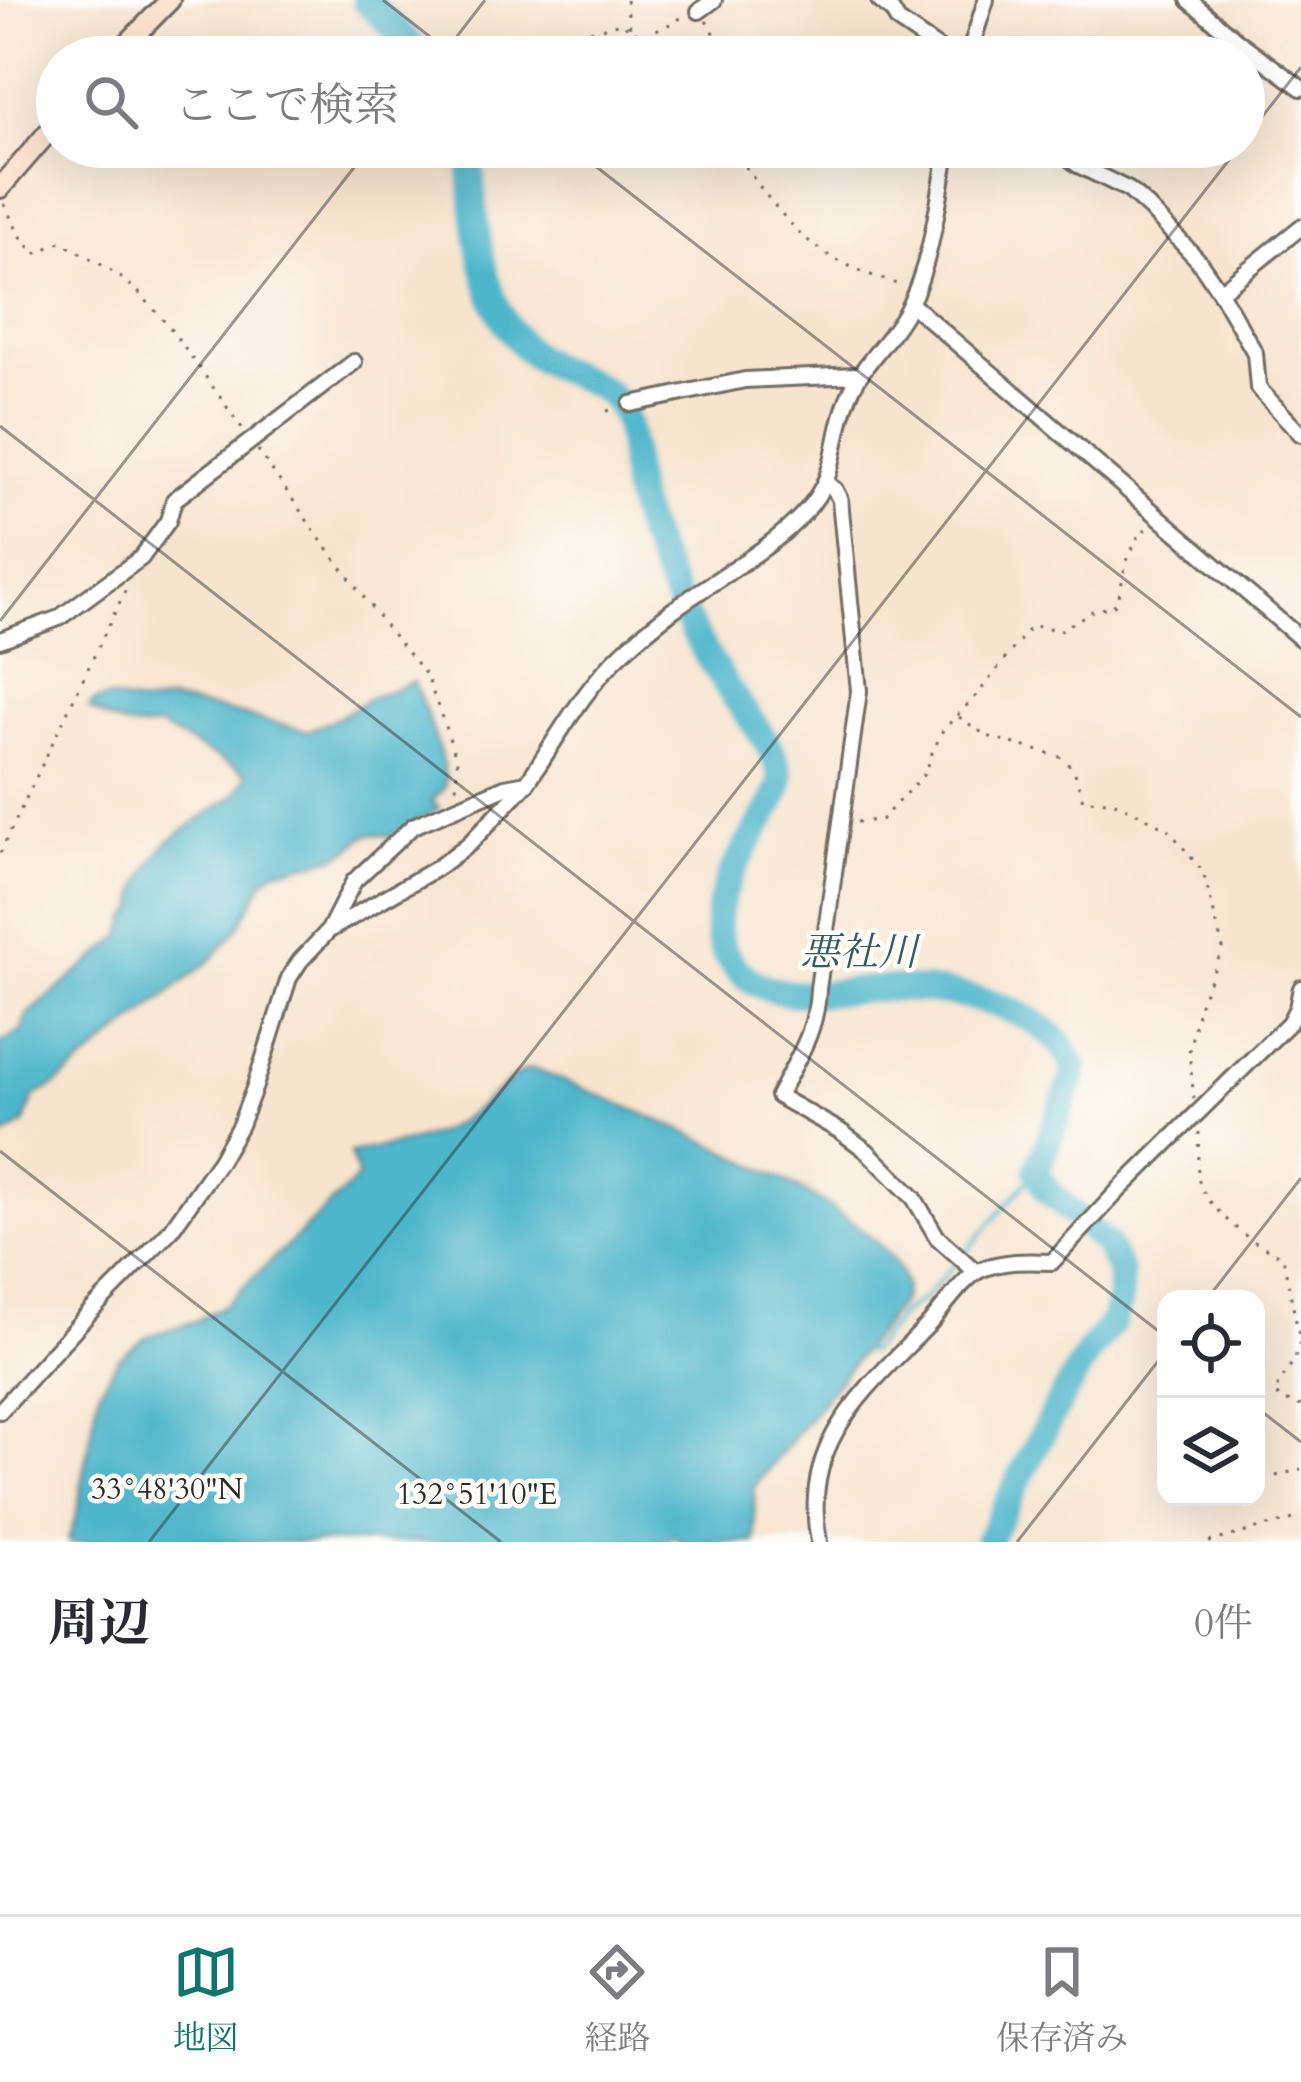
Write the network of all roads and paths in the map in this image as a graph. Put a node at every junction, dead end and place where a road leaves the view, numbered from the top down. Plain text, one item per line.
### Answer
1 (170, 0) edge
2 (626, 0) edge
3 (714, 0) edge
4 (879, 0) edge
5 (986, 0) edge
6 (1189, 0) edge
7 (699, 10) junction
8 (631, 29) junction
9 (135, 36) edge
10 (570, 36) edge
11 (641, 36) edge
12 (644, 36) edge
13 (716, 36) edge
14 (920, 36) edge
15 (975, 36) edge
16 (1231, 36) edge
17 (1265, 61) edge
18 (1301, 88) edge
19 (36, 148) edge
20 (747, 168) edge
21 (944, 168) edge
22 (1084, 168) edge
23 (0, 192) edge
24 (1301, 227) edge
25 (1220, 292) junction
26 (913, 297) junction
27 (354, 362) dead end
28 (857, 375) junction
29 (631, 404) dead end
30 (1301, 408) edge
31 (1288, 420) junction
32 (1301, 434) edge
33 (250, 439) junction
34 (826, 483) junction
35 (1169, 524) junction
36 (141, 558) junction
37 (1301, 639) edge
38 (0, 640) edge
39 (958, 716) junction
40 (527, 783) junction
41 (451, 808) junction
42 (841, 823) junction
43 (0, 854) edge
44 (329, 930) junction
45 (1301, 988) edge
46 (1196, 1114) junction
47 (965, 1263) junction
48 (1301, 1406) edge
49 (0, 1411) edge
50 (1301, 1468) edge
51 (1276, 1477) dead end
52 (1301, 1517) edge
53 (819, 1542) edge
54 (1208, 1542) edge

1 - 9 main road
2 - 8 path
3 - 7 street
4 - 14 street
5 - 15 street
6 - 16 street
7 - 12 path
7 - 13 path
8 - 10 path
8 - 11 path
17 - 18 street
19 - 23 main road
20 - 26 path
21 - 26 street
22 - 25 street
23 - 33 path
24 - 25 street
25 - 31 street
26 - 28 street
26 - 35 street
27 - 33 street
28 - 29 street
28 - 34 street
30 - 31 street
31 - 32 street
33 - 36 street
33 - 41 path
34 - 40 street
34 - 42 street
35 - 37 street
35 - 39 path
36 - 38 street
36 - 43 path
39 - 42 path
39 - 46 path
40 - 41 street
40 - 44 street
41 - 44 street
42 - 47 street
44 - 49 street
45 - 46 street
46 - 47 street
46 - 48 path
47 - 53 street
50 - 51 path
52 - 54 path

